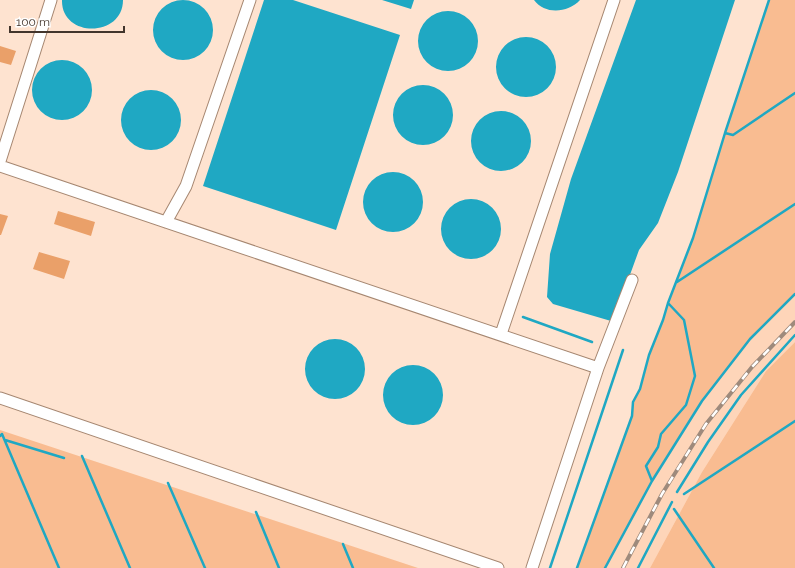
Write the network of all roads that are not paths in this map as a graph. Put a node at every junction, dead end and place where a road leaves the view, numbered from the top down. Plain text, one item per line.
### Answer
1 (51, 0) edge
2 (250, 0) edge
3 (614, 0) edge
4 (0, 161) edge
5 (0, 166) edge
6 (166, 222) junction
7 (632, 280) dead end
8 (500, 334) junction
9 (598, 368) junction
10 (0, 398) edge
11 (498, 568) edge
12 (532, 568) edge

1 - 4 lane
2 - 6 lane
3 - 8 lane
5 - 6 lane
6 - 8 lane
7 - 9 lane
8 - 9 lane
9 - 12 lane
10 - 11 lane

